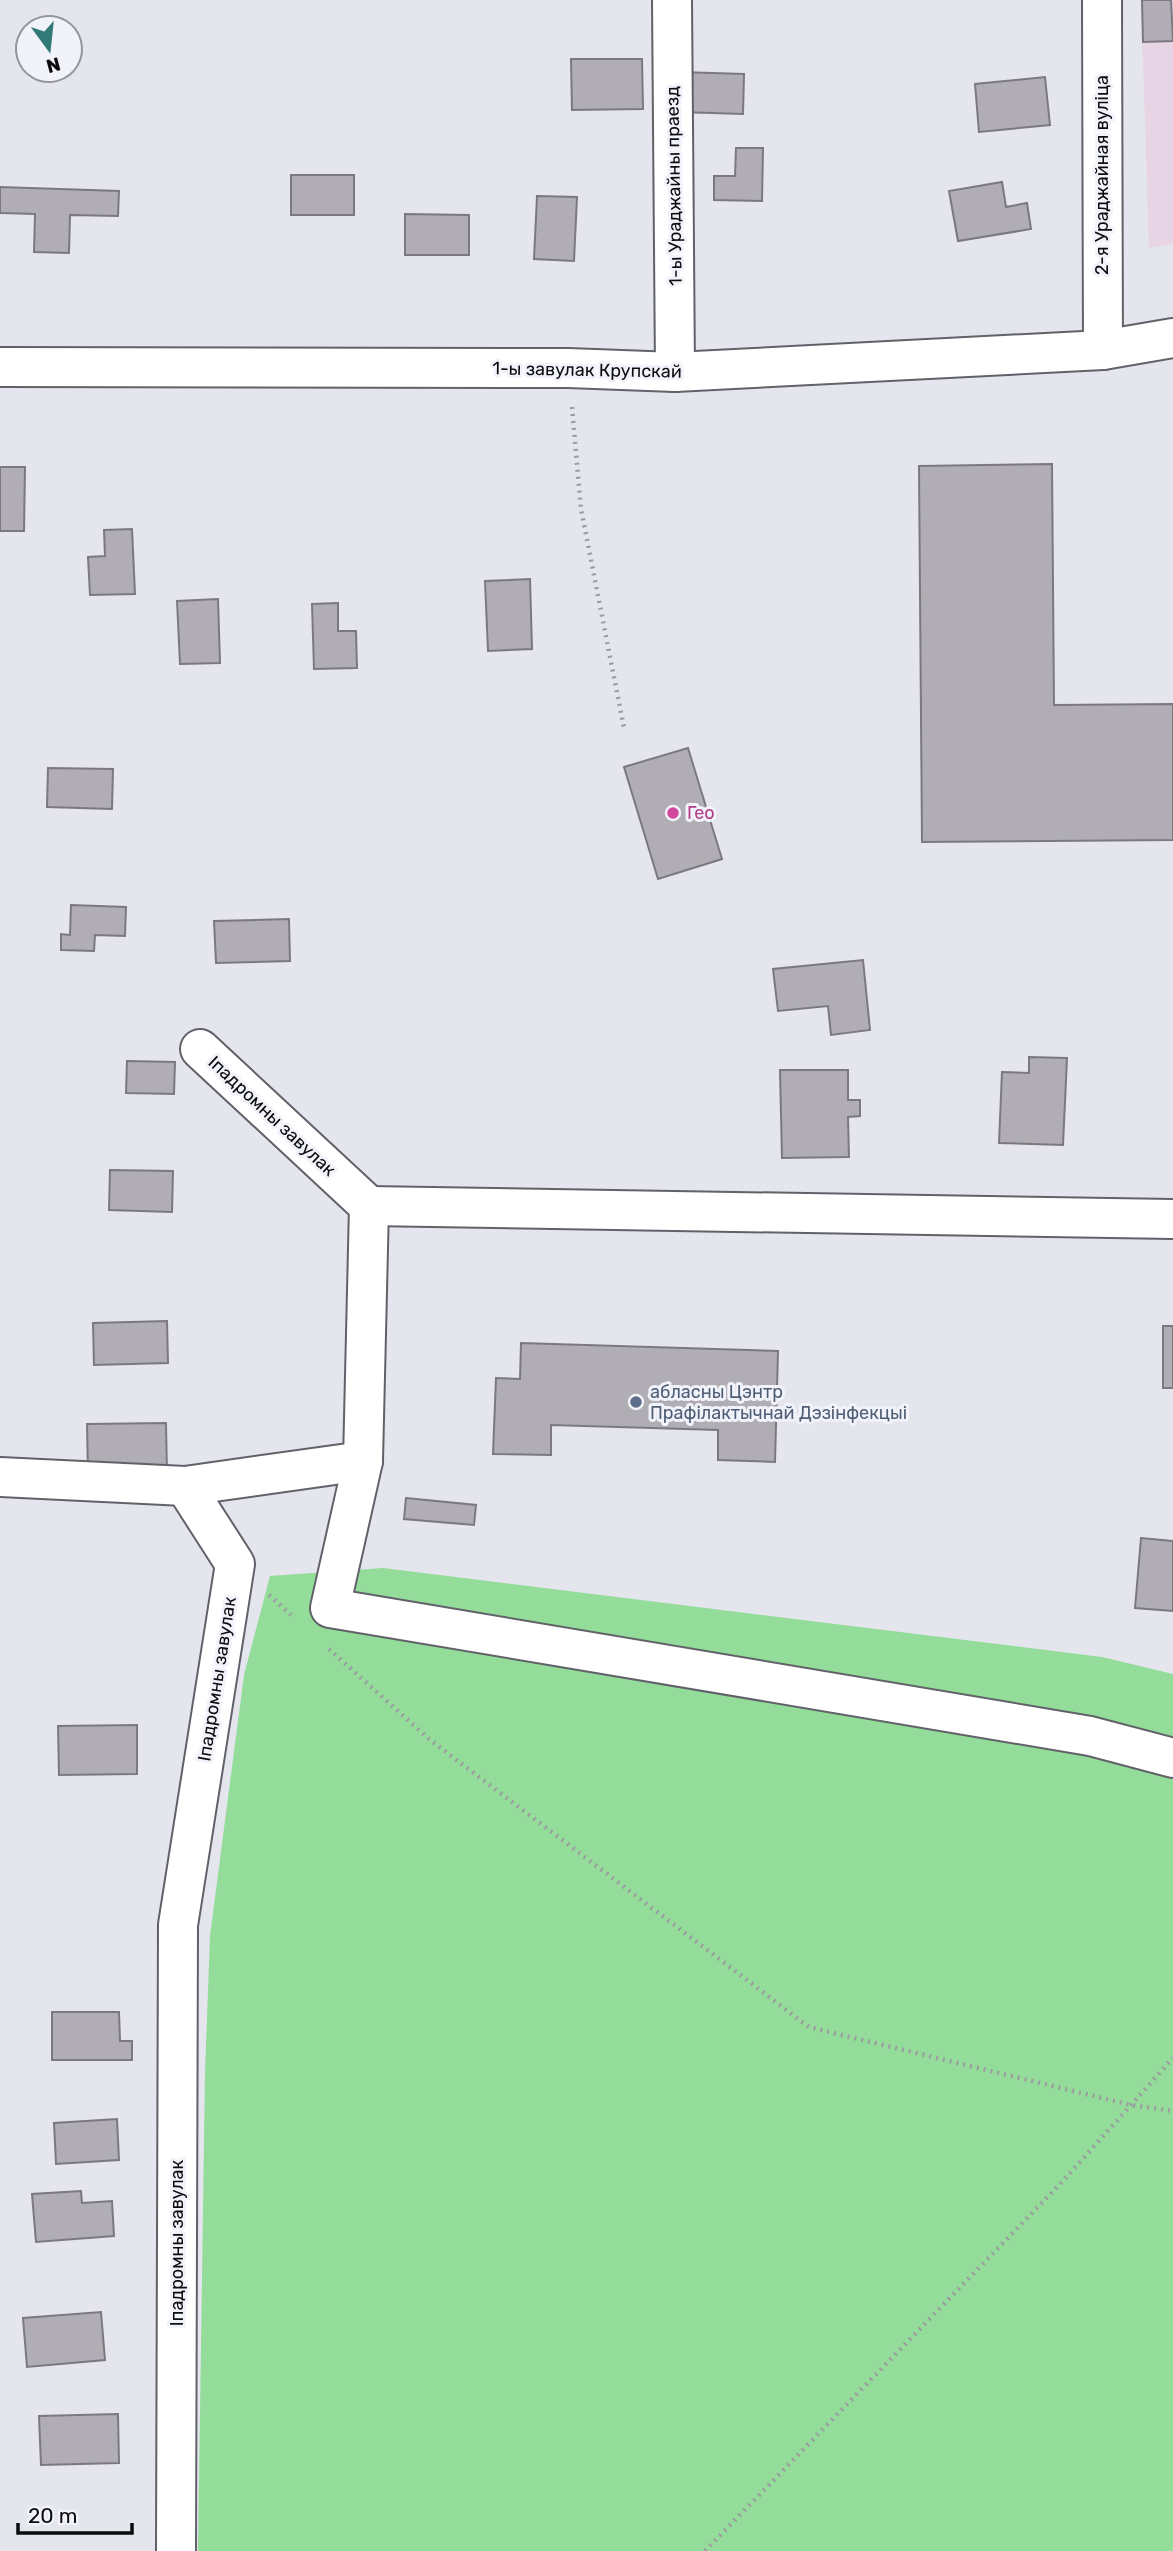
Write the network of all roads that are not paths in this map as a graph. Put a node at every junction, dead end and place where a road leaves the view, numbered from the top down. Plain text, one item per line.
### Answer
1 (672, 0) edge
2 (1102, 0) edge
3 (1173, 338) edge
4 (1103, 350) junction
5 (0, 368) edge
6 (676, 372) junction
7 (200, 1049) dead end
8 (369, 1206) junction
9 (1173, 1219) edge
10 (363, 1461) junction
11 (0, 1477) edge
12 (185, 1486) junction
13 (1173, 1758) edge
14 (176, 2551) edge

1 - 6 street, 1-ы Ураджайны праезд
2 - 4 street, 2-я Ураджайная вуліца
3 - 4 street, 1-ы завулак Крупскай
4 - 6 street, 1-ы завулак Крупскай
5 - 6 street, 1-ы завулак Крупскай
7 - 8 street, Іпадромны завулак
8 - 9 street
8 - 10 street
10 - 12 street
10 - 13 street
11 - 12 street
12 - 14 street, Іпадромны завулак

